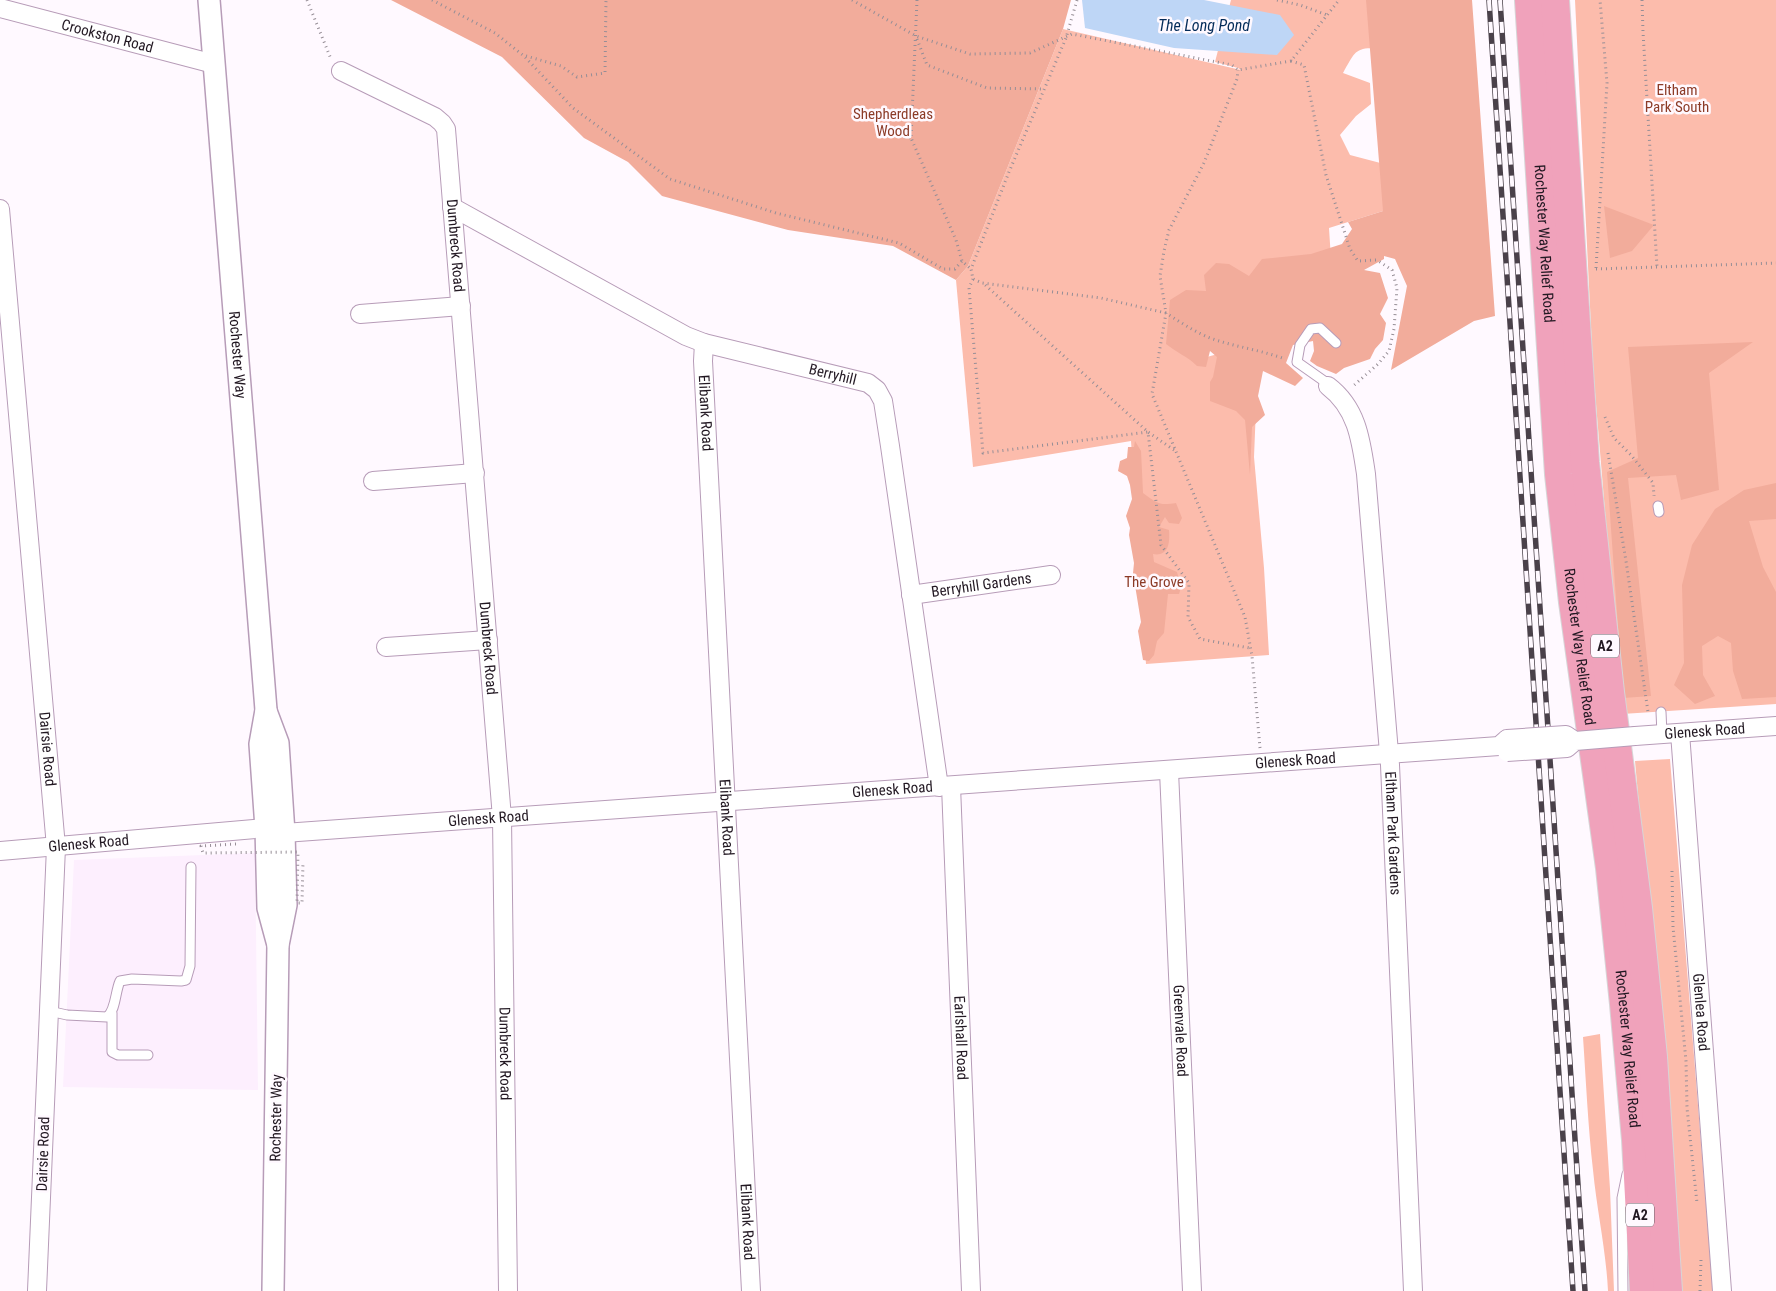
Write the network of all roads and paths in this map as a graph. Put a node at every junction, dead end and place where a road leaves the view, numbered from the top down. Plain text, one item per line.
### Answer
1 (209, 0) edge
2 (307, 0) edge
3 (432, 0) edge
4 (606, 0) edge
5 (852, 0) edge
6 (917, 0) edge
7 (1077, 0) edge
8 (1277, 0) edge
9 (1339, 0) edge
10 (1529, 0) edge
11 (1555, 0) edge
12 (1600, 0) edge
13 (1642, 0) edge
14 (0, 8) edge
15 (1327, 15) junction
16 (916, 36) junction
17 (1066, 38) junction
18 (524, 56) junction
19 (1292, 61) junction
20 (214, 64) junction
21 (1238, 70) junction
22 (340, 72) joint
23 (1044, 89) junction
24 (880, 132) dead end
25 (911, 138) junction
26 (452, 207) junction
27 (0, 209) edge
28 (962, 261) junction
29 (1776, 263) edge
30 (1657, 267) junction
31 (971, 269) junction
32 (1596, 269) junction
33 (1596, 276) dead end
34 (973, 279) junction
35 (982, 283) junction
36 (461, 306) junction
37 (360, 314) dead end
38 (1166, 314) junction
39 (704, 343) junction
40 (1336, 343) dead end
41 (1297, 362) junction
42 (1334, 392) junction
43 (1604, 428) dead end
44 (1148, 432) junction
45 (1606, 445) dead end
46 (1175, 451) junction
47 (475, 473) junction
48 (373, 481) dead end
49 (1659, 509) dead end
50 (1051, 575) dead end
51 (911, 595) junction
52 (488, 640) junction
53 (386, 647) dead end
54 (1250, 648) junction
55 (1647, 698) dead end
56 (1661, 712) dead end
57 (1776, 726) edge
58 (1680, 733) junction
59 (1662, 734) junction
60 (1390, 754) junction
61 (1261, 763) junction
62 (1169, 771) junction
63 (945, 786) junction
64 (726, 801) junction
65 (502, 818) junction
66 (275, 830) junction
67 (236, 844) dead end
68 (56, 847) junction
69 (0, 851) edge
70 (303, 862) dead end
71 (191, 867) dead end
72 (1672, 870) dead end
73 (49, 1011) junction
74 (112, 1013) junction
75 (148, 1055) dead end
76 (1636, 1140) junction
77 (1698, 1209) dead end
78 (1701, 1255) dead end
79 (37, 1291) edge
80 (273, 1291) edge
81 (508, 1291) edge
82 (751, 1291) edge
83 (970, 1291) edge
84 (1192, 1291) edge
85 (1413, 1291) edge
86 (1623, 1291) edge
87 (1644, 1291) edge
88 (1668, 1291) edge
89 (1700, 1291) edge
90 (1722, 1291) edge

1 - 20 street, Rochester Way
2 - 22 path
3 - 18 path
4 - 18 path
5 - 16 path
6 - 16 path
7 - 17 path
8 - 15 path
9 - 15 path
10 - 76 highway, Rochester Way Relief Road / A2
11 - 88 highway, Rochester Way Relief Road / A2
12 - 32 path
13 - 30 path
14 - 20 street, Crookston Road
15 - 19 path
16 - 17 path
16 - 23 path
16 - 25 path
17 - 21 path
17 - 23 path
18 - 28 path
19 - 21 path
19 - 42 path
20 - 66 street, Rochester Way
21 - 38 path
22 - 26 street, Dumbreck Road
23 - 31 path
24 - 25 path
25 - 28 path
26 - 36 street, Dumbreck Road
26 - 39 street, Berryhill
27 - 68 street, Dairsie Road
28 - 31 path
29 - 30 path
30 - 32 path
31 - 34 path
32 - 33 path
34 - 35 path
34 - 44 path
35 - 38 path
35 - 44 path
36 - 37 street
36 - 47 street, Dumbreck Road
38 - 41 path
38 - 46 path
39 - 51 street, Berryhill
39 - 64 street, Elibank Road
40 - 41 lane
41 - 42 lane
42 - 60 street, Eltham Park Gardens
43 - 49 path
44 - 46 path
44 - 54 path
45 - 55 path
46 - 54 path
47 - 48 street
47 - 52 street, Dumbreck Road
50 - 51 street, Berryhill Gardens
51 - 63 street, Berryhill
52 - 53 street
52 - 65 street, Dumbreck Road
54 - 61 path
56 - 59 lane
57 - 58 street, Glenesk Road
58 - 59 street, Glenesk Road
58 - 90 street, Glenlea Road
59 - 60 street, Glenesk Road, bridge
60 - 61 street, Glenesk Road
60 - 85 street, Eltham Park Gardens
61 - 62 street, Glenesk Road
62 - 63 street, Glenesk Road
62 - 84 street, Greenvale Road
63 - 64 street, Glenesk Road
63 - 83 street, Earlshall Road
64 - 65 street, Glenesk Road
64 - 82 street, Elibank Road
65 - 66 street, Glenesk Road
65 - 81 street, Dumbreck Road
66 - 68 street, Glenesk Road
66 - 80 street, Rochester Way
67 - 70 path, bridge
68 - 69 street, Glenesk Road
68 - 73 street, Dairsie Road
71 - 74 lane
72 - 77 path
73 - 74 lane
73 - 79 street, Dairsie Road
74 - 75 lane
76 - 86 lane
76 - 87 highway, Rochester Way Relief Road / A2
78 - 89 path

